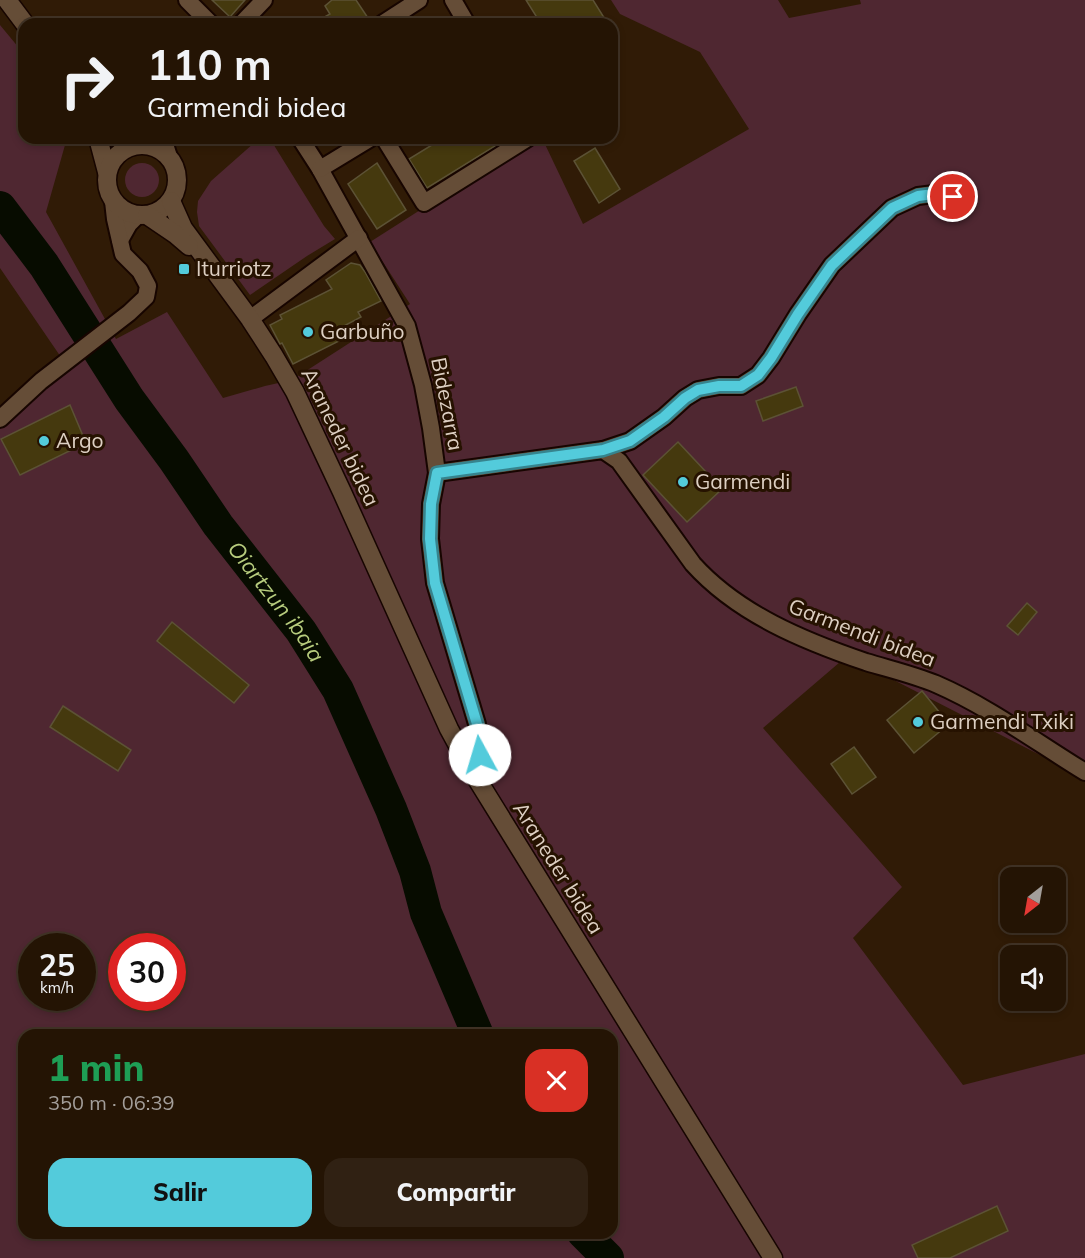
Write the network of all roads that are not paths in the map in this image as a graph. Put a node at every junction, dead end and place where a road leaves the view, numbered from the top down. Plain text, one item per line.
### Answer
1 (7, 0) edge
2 (187, 0) edge
3 (264, 0) edge
4 (419, 0) edge
5 (453, 0) edge
6 (20, 18) edge
7 (205, 18) edge
8 (247, 18) edge
9 (391, 18) edge
10 (464, 18) edge
11 (100, 144) edge
12 (129, 144) edge
13 (145, 144) edge
14 (165, 144) edge
15 (304, 144) edge
16 (361, 144) edge
17 (388, 144) edge
18 (518, 144) edge
19 (169, 157) junction
20 (320, 169) junction
21 (107, 172) junction
22 (953, 197) dead end
23 (113, 201) junction
24 (171, 201) junction
25 (142, 215) junction
26 (359, 238) junction
27 (120, 240) junction
28 (212, 267) junction
29 (250, 319) junction
30 (0, 419) edge
31 (603, 450) junction
32 (437, 473) junction
33 (472, 771) junction
34 (1085, 772) edge
35 (773, 1258) edge

1 - 6 street
2 - 7 street
3 - 8 street
4 - 9 street
5 - 10 street
11 - 21 street
12 - 21 street
13 - 19 street
14 - 19 street
15 - 20 street, Bidezarra
16 - 20 street
17 - 18 street
19 - 24 street
20 - 26 street, Bidezarra
21 - 23 street
22 - 31 street
23 - 25 street
23 - 27 street
24 - 25 street
24 - 28 street, Araneder bidea
25 - 27 street
25 - 28 street, Araneder bidea
26 - 29 street
26 - 32 street, Bidezarra
27 - 30 street
28 - 29 street, Araneder bidea
29 - 33 street, Araneder bidea
31 - 32 street
31 - 34 street, Garmendi bidea
32 - 33 street, Bidezarra
33 - 35 street, Araneder bidea

